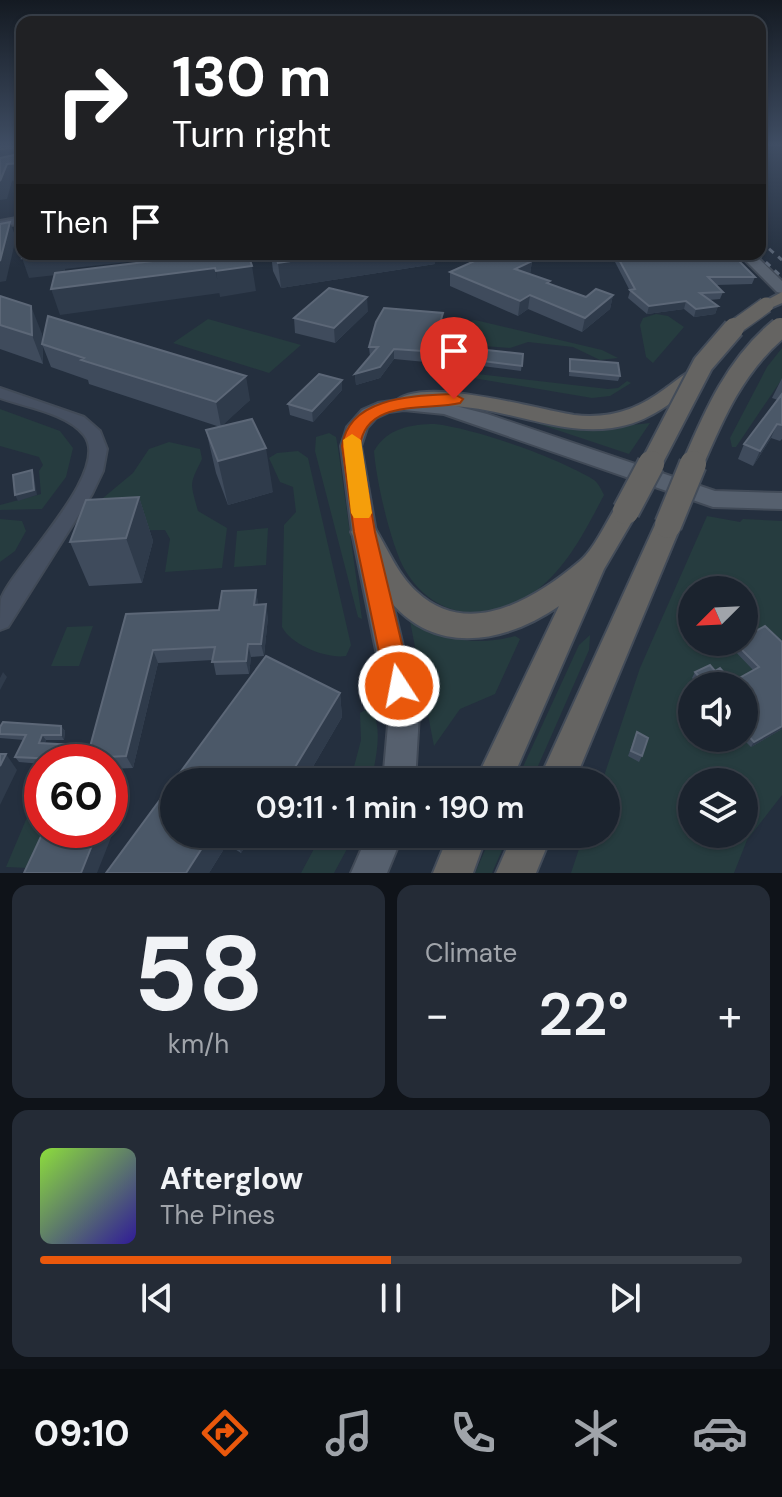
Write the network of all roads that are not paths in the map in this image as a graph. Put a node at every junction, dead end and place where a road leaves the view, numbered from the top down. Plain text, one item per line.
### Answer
1 (752, 260) edge
2 (782, 289) edge
3 (782, 297) edge
4 (782, 326) edge
5 (697, 375) junction
6 (0, 393) edge
7 (404, 403) junction
8 (782, 501) edge
9 (364, 532) junction
10 (592, 566) junction
11 (0, 620) edge
12 (400, 768) edge
13 (499, 768) edge
14 (562, 768) edge
15 (380, 848) edge
16 (463, 848) edge
17 (527, 848) edge
18 (369, 873) edge
19 (453, 873) edge
20 (516, 873) edge

1 - 2 main road
3 - 5 highway, bridge
4 - 14 highway, bridge
5 - 7 highway
5 - 10 highway, bridge
6 - 11 main road
7 - 8 main road
7 - 9 main road
9 - 10 highway
9 - 12 main road
10 - 13 highway
15 - 18 main road
16 - 19 highway
17 - 20 highway

